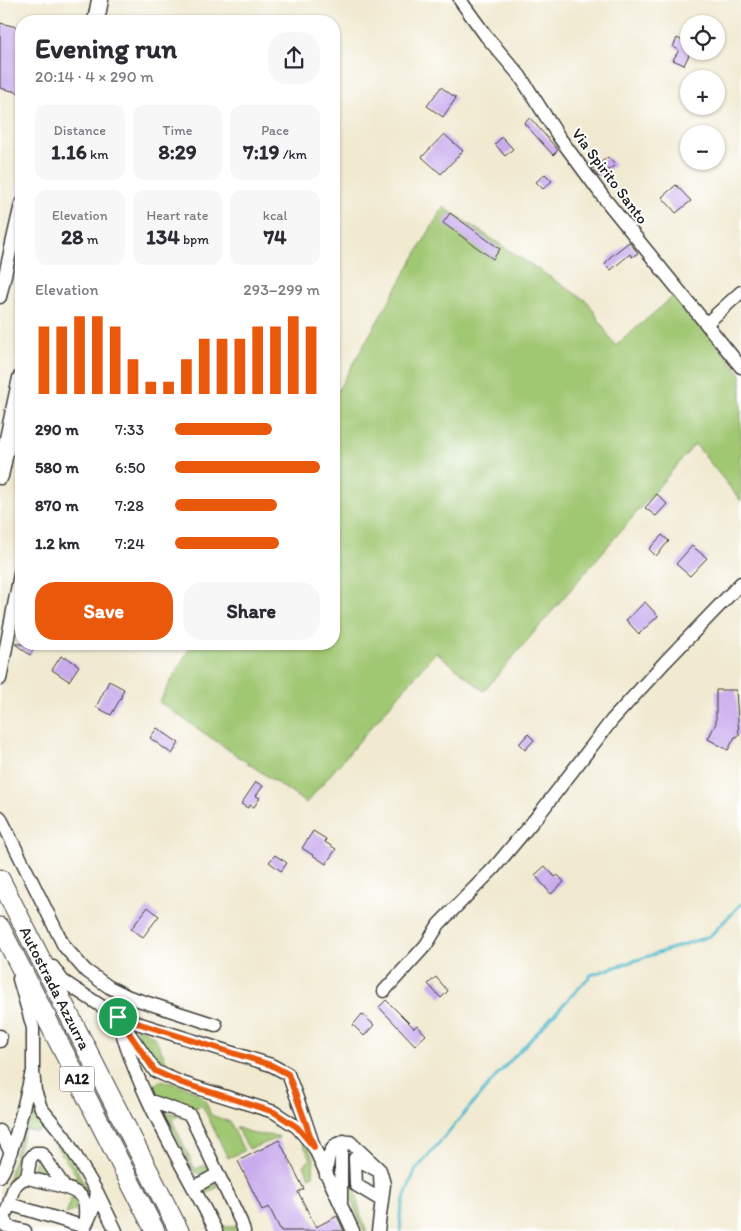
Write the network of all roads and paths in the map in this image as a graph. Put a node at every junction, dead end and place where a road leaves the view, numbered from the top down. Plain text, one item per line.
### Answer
1 (100, 0) edge
2 (460, 0) edge
3 (97, 15) edge
4 (15, 223) edge
5 (4, 258) edge
6 (741, 292) edge
7 (0, 297) edge
8 (706, 324) junction
9 (741, 367) edge
10 (15, 406) edge
11 (0, 476) edge
12 (741, 583) edge
13 (15, 600) edge
14 (0, 679) edge
15 (0, 817) edge
16 (0, 878) edge
17 (0, 927) edge
18 (27, 932) junction
19 (11, 950) junction
20 (384, 991) dead end
21 (118, 1017) junction
22 (216, 1025) dead end
23 (0, 1036) edge
24 (0, 1042) edge
25 (33, 1071) junction
26 (148, 1100) junction
27 (0, 1131) edge
28 (344, 1141) junction
29 (314, 1147) junction
30 (10, 1151) junction
31 (218, 1174) junction
32 (326, 1175) junction
33 (1, 1178) edge
34 (27, 1178) junction
35 (194, 1187) junction
36 (65, 1188) junction
37 (366, 1191) dead end
38 (97, 1192) junction
39 (9, 1204) junction
40 (341, 1204) junction
41 (379, 1225) edge
42 (85, 1229) edge
43 (25, 1231) edge
44 (116, 1231) edge
45 (155, 1231) edge
46 (179, 1231) edge
47 (216, 1231) edge
48 (244, 1231) edge
49 (353, 1231) edge

1 - 3 main road
2 - 8 street, Via Spirito Santo
4 - 5 street
5 - 7 street
6 - 8 street
8 - 9 street, Via Spirito Santo
10 - 11 main road
12 - 20 street
13 - 14 street
15 - 22 street
16 - 18 highway, Autostrada Azzurra / A12
17 - 19 highway, Autostrada Azzurra / A12
18 - 21 street
18 - 46 highway, Autostrada Azzurra / A12
19 - 25 street
19 - 45 highway, Autostrada Azzurra / A12
21 - 26 street
21 - 29 street
21 - 29 street
23 - 24 street
25 - 30 street
25 - 38 street
26 - 31 street
26 - 35 street
27 - 30 street
28 - 32 street
28 - 40 street
28 - 41 street
29 - 32 street
30 - 33 street
31 - 35 street
31 - 48 street
32 - 40 street
34 - 36 street
34 - 36 street
34 - 39 street
35 - 47 street
36 - 42 street
37 - 41 street
38 - 42 street
38 - 44 street
39 - 42 street
39 - 43 street
40 - 49 street

